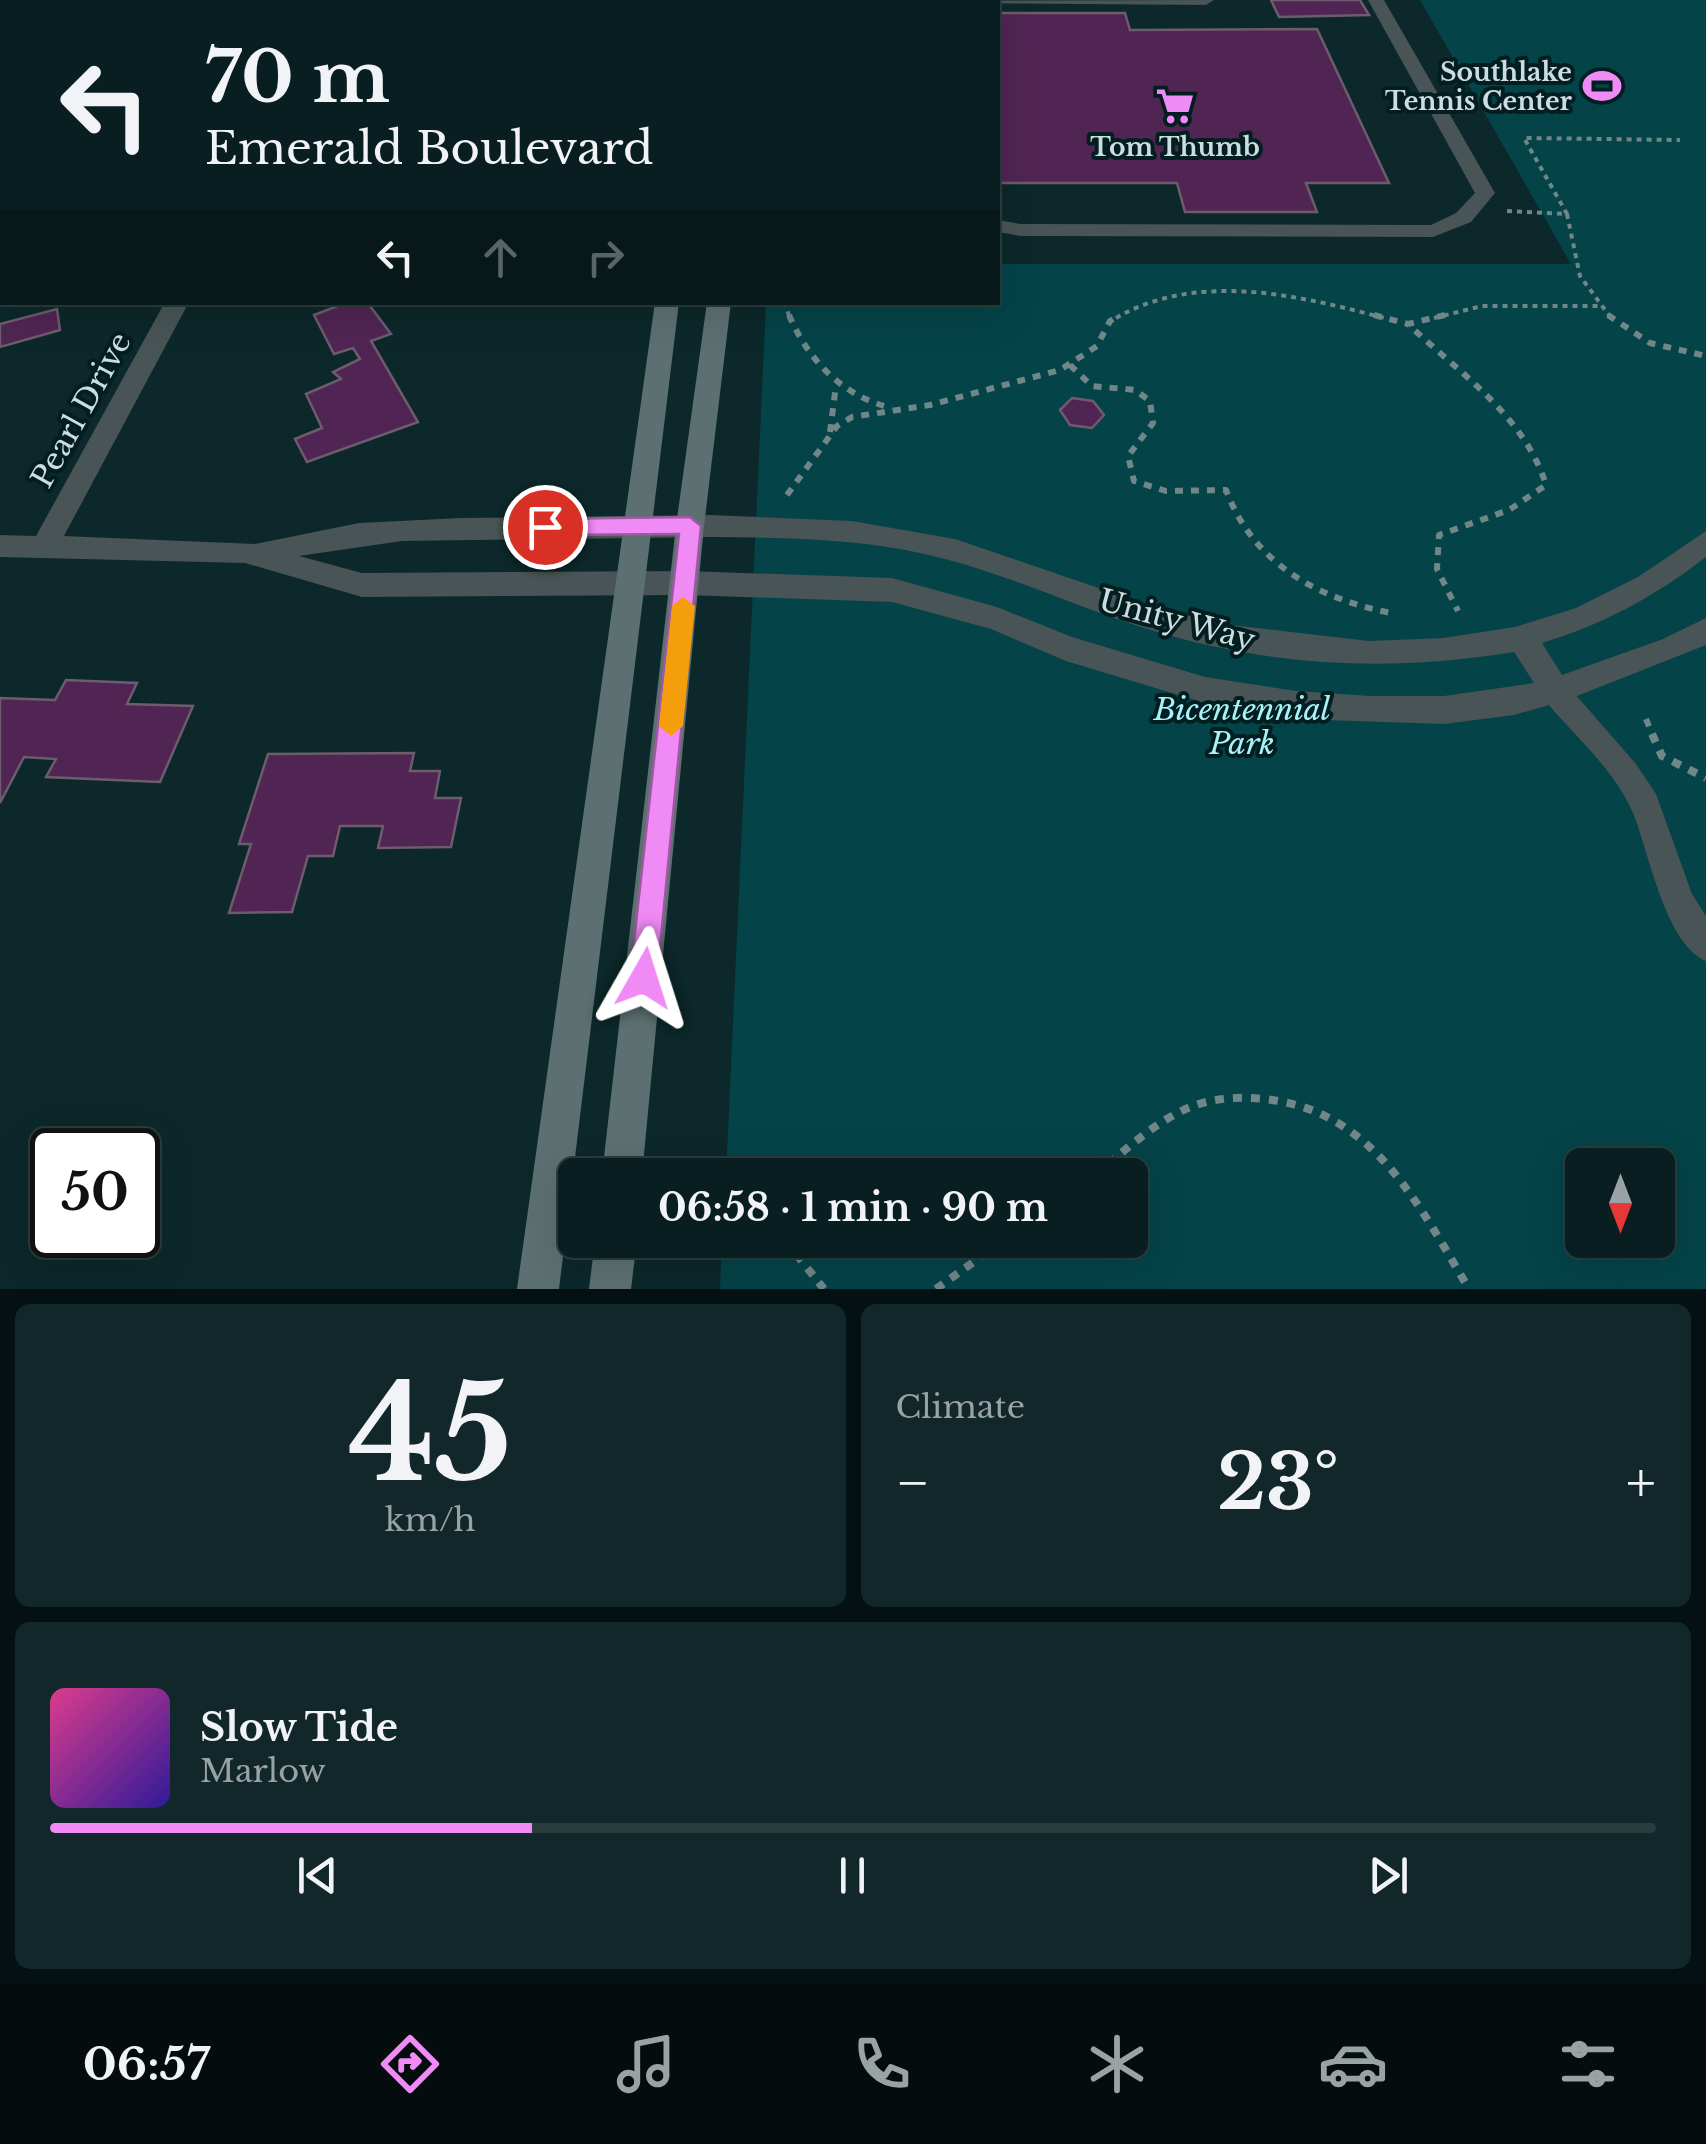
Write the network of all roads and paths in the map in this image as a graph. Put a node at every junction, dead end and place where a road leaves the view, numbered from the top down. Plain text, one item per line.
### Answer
1 (921, 0) edge
2 (992, 0) edge
3 (1064, 0) edge
4 (1141, 0) edge
5 (1206, 0) edge
6 (1376, 0) edge
7 (1680, 140) dead end
8 (1476, 210) junction
9 (1566, 214) junction
10 (1000, 226) edge
11 (175, 305) edge
12 (667, 305) edge
13 (718, 305) edge
14 (786, 305) edge
15 (1598, 306) junction
16 (1408, 324) junction
17 (1706, 356) edge
18 (1070, 366) junction
19 (836, 384) junction
20 (905, 408) junction
21 (830, 434) junction
22 (784, 508) dead end
23 (638, 526) junction
24 (690, 526) junction
25 (1706, 542) edge
26 (0, 546) edge
27 (43, 549) junction
28 (253, 555) junction
29 (630, 583) junction
30 (686, 583) junction
31 (1446, 612) dead end
32 (1404, 614) dead end
33 (1706, 630) edge
34 (1522, 640) junction
35 (1557, 693) junction
36 (1646, 719) dead end
37 (1706, 778) edge
38 (1706, 945) edge
39 (624, 1158) edge
40 (1117, 1158) edge
41 (614, 1258) edge
42 (799, 1258) edge
43 (979, 1258) edge
44 (538, 1289) edge
45 (610, 1289) edge
46 (824, 1289) edge
47 (936, 1289) edge
48 (1469, 1289) edge

1 - 2 lane
2 - 3 lane
3 - 4 lane
4 - 5 lane
6 - 8 lane
7 - 9 path
8 - 9 path
8 - 10 lane
9 - 15 path
11 - 27 street, Pearl Drive
12 - 23 main road
13 - 24 main road
14 - 19 path
15 - 16 path
15 - 17 path
16 - 18 path
16 - 31 path
18 - 20 path
18 - 32 path
19 - 20 path
19 - 21 path
20 - 21 path
21 - 22 path
23 - 24 street, Unity Way
23 - 28 street, Unity Way
23 - 29 main road
24 - 30 main road
24 - 34 street, Unity Way
25 - 34 street, Unity Way
26 - 27 street
27 - 28 street
28 - 29 street, Unity Way
29 - 30 street, Unity Way
29 - 44 main road
30 - 35 street, Unity Way
30 - 39 main road
33 - 35 street, Unity Way
34 - 35 street
35 - 38 lane
36 - 37 path
40 - 48 path
41 - 45 main road
42 - 46 path
43 - 47 path

